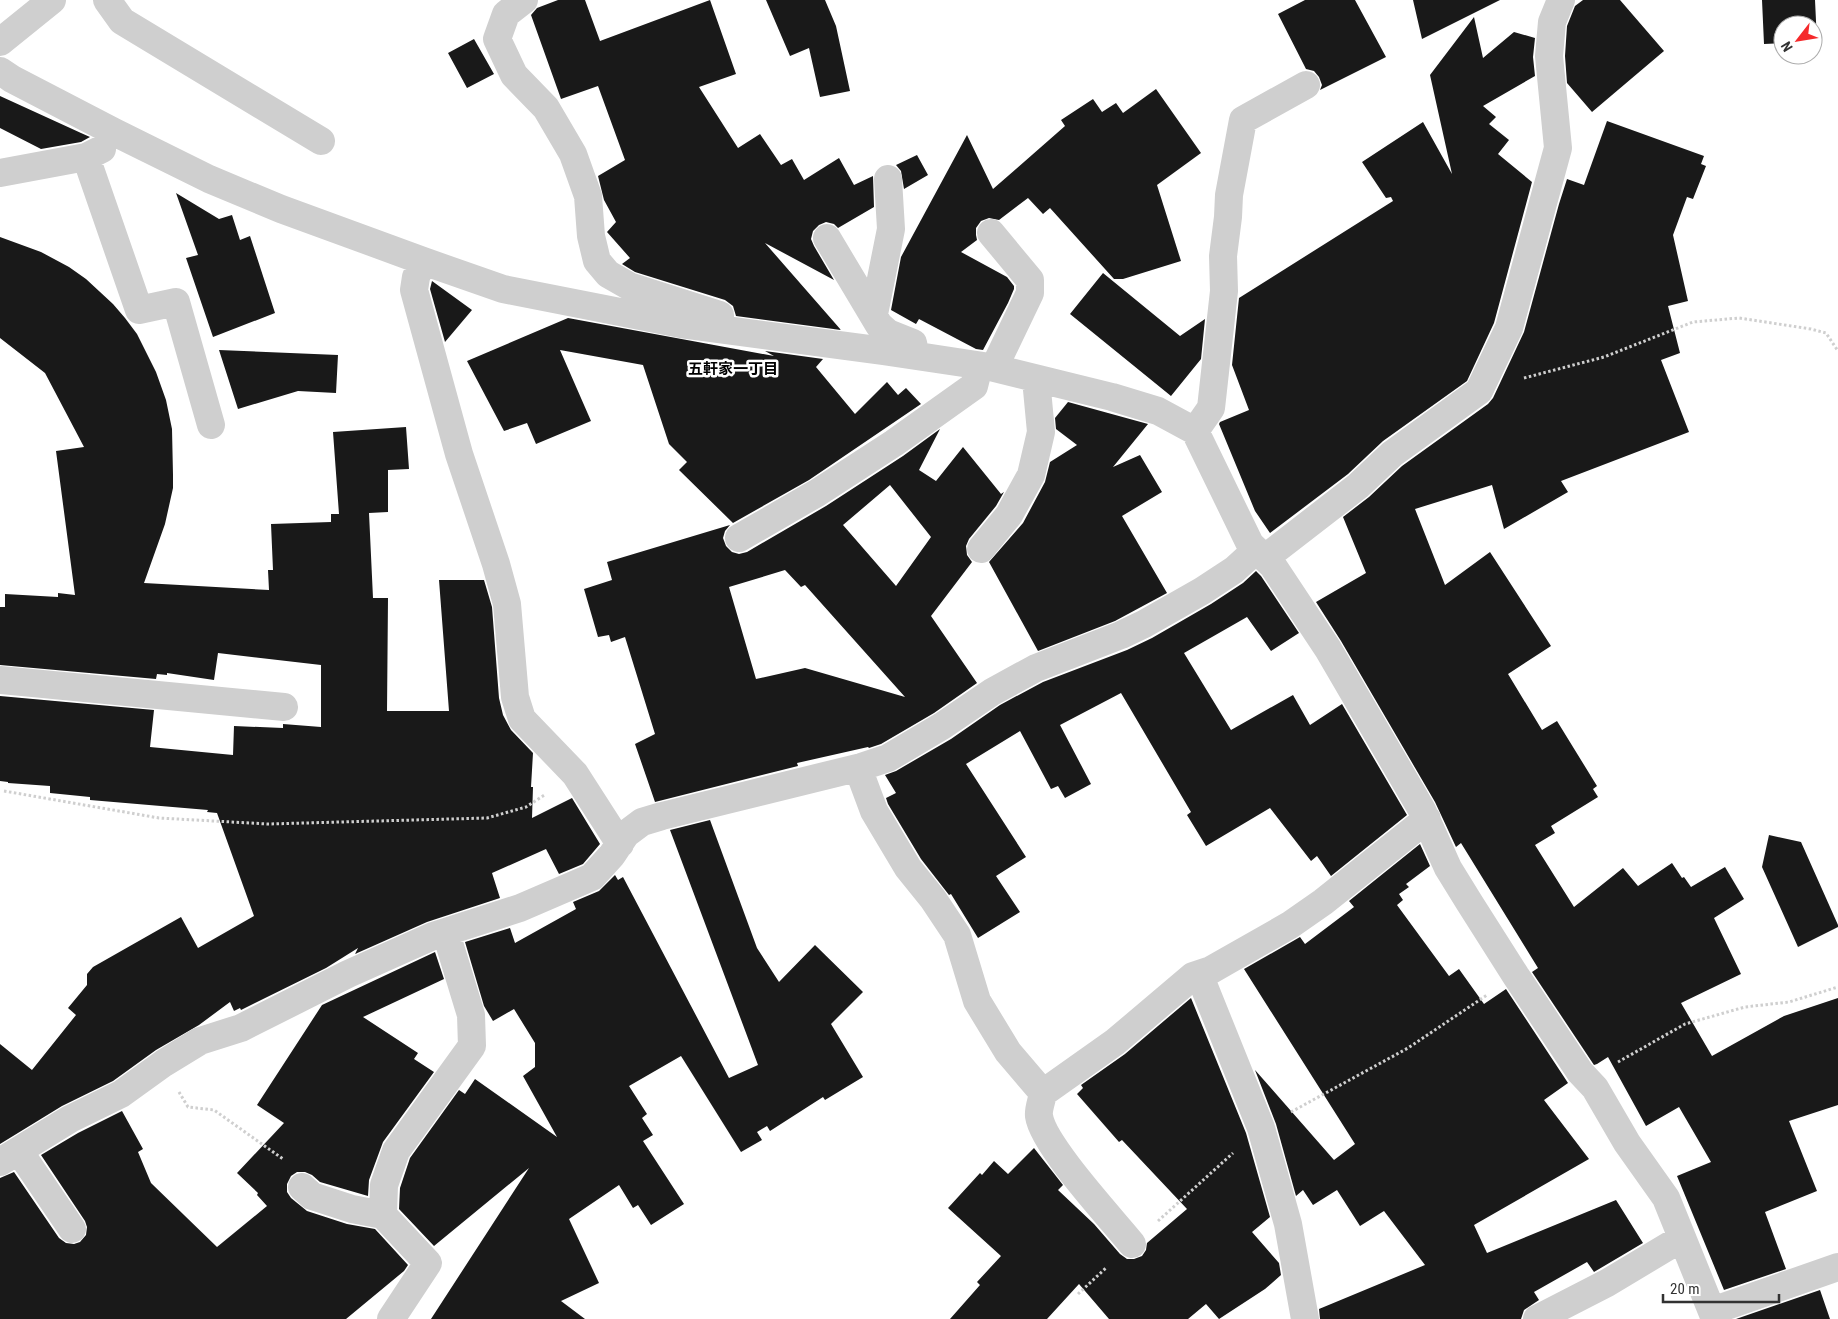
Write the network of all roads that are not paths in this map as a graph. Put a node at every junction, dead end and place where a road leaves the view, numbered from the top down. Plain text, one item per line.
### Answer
1 (107, 0) edge
2 (524, 0) edge
3 (1561, 0) edge
4 (50, 1) edge
5 (0, 42) edge
6 (0, 71) edge
7 (1306, 84) dead end
8 (117, 133) junction
9 (322, 141) dead end
10 (86, 157) junction
11 (0, 173) edge
12 (888, 179) dead end
13 (991, 233) dead end
14 (827, 238) dead end
15 (422, 261) junction
16 (874, 314) junction
17 (719, 329) junction
18 (917, 355) junction
19 (987, 367) junction
20 (1036, 379) junction
21 (211, 425) dead end
22 (1195, 431) junction
23 (739, 538) dead end
24 (982, 549) dead end
25 (1260, 554) junction
26 (0, 680) edge
27 (284, 707) dead end
28 (858, 768) junction
29 (1427, 819) junction
30 (620, 844) junction
31 (446, 933) junction
32 (1199, 974) junction
33 (1043, 1093) junction
34 (9, 1157) edge
35 (302, 1187) road end
36 (384, 1215) junction
37 (72, 1229) dead end
38 (1682, 1238) junction
39 (1132, 1244) dead end
40 (1838, 1267) edge
41 (1713, 1315) edge
42 (391, 1319) edge
43 (1305, 1319) edge
44 (1537, 1319) edge

1 - 9 street
2 - 17 street
3 - 25 street
4 - 5 street
6 - 8 street
7 - 22 street
8 - 10 street
8 - 15 street
10 - 11 street
10 - 21 street
12 - 16 street
13 - 19 street
14 - 16 street
15 - 17 street
15 - 30 street
16 - 18 street
17 - 18 street
18 - 19 street
19 - 20 street
19 - 23 street
20 - 22 street
20 - 24 street
22 - 25 street
25 - 28 street
25 - 29 street
26 - 27 street
28 - 30 street
28 - 33 street
29 - 32 street
29 - 38 street
30 - 31 street
31 - 34 street
31 - 36 street
32 - 33 street
32 - 43 street
33 - 39 street
34 - 37 street
35 - 36 street
36 - 42 street
38 - 41 street
38 - 44 street
40 - 41 street

